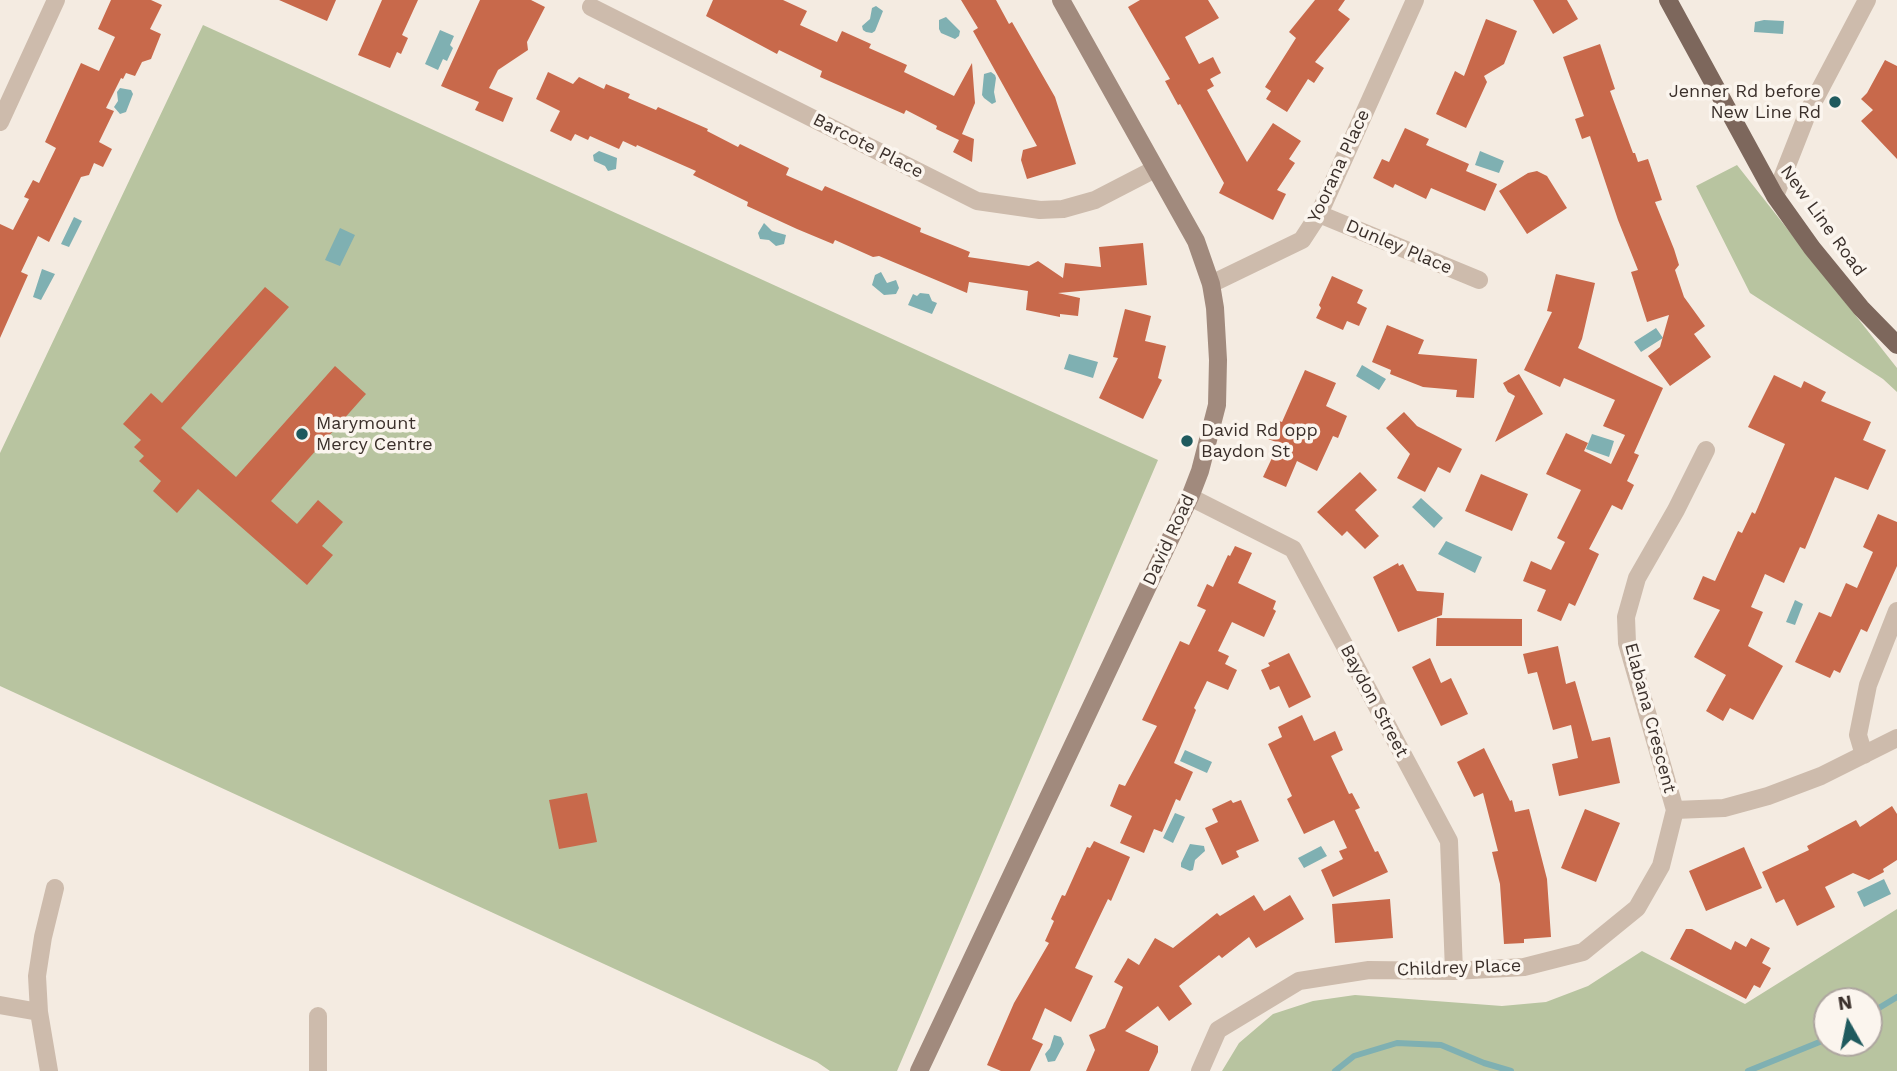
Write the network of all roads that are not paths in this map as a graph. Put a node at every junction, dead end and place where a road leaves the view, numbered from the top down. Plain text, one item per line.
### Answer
1 (56, 0) edge
2 (1061, 0) edge
3 (1415, 0) edge
4 (1668, 0) edge
5 (1867, 0) edge
6 (591, 7) dead end
7 (0, 122) edge
8 (1155, 169) junction
9 (1775, 196) junction
10 (1319, 214) junction
11 (1479, 280) dead end
12 (1211, 284) junction
13 (1897, 345) edge
14 (1706, 450) dead end
15 (1190, 497) junction
16 (1897, 611) edge
17 (1897, 738) edge
18 (1864, 755) junction
19 (1675, 810) junction
20 (55, 888) dead end
21 (1454, 971) junction
22 (0, 1005) edge
23 (39, 1012) junction
24 (318, 1016) dead end
25 (49, 1071) edge
26 (318, 1071) edge
27 (919, 1071) edge
28 (1200, 1071) edge

1 - 7 street
2 - 8 street, David Road
3 - 10 street, Yoorana Place
4 - 9 main road, New Line Road
5 - 9 street
6 - 8 street, Barcote Place
8 - 12 street, David Road
9 - 13 main road, New Line Road
10 - 11 street, Dunley Place
10 - 12 street, Yoorana Place
12 - 15 street, David Road
14 - 19 street, Elabana Crescent
15 - 21 street, Baydon Street
15 - 27 street, David Road
16 - 18 street
17 - 18 street, Elabana Crescent
18 - 19 street, Elabana Crescent
19 - 21 street, Childrey Place
20 - 23 street
21 - 28 street, Childrey Place
22 - 23 street
23 - 25 street
24 - 26 street

